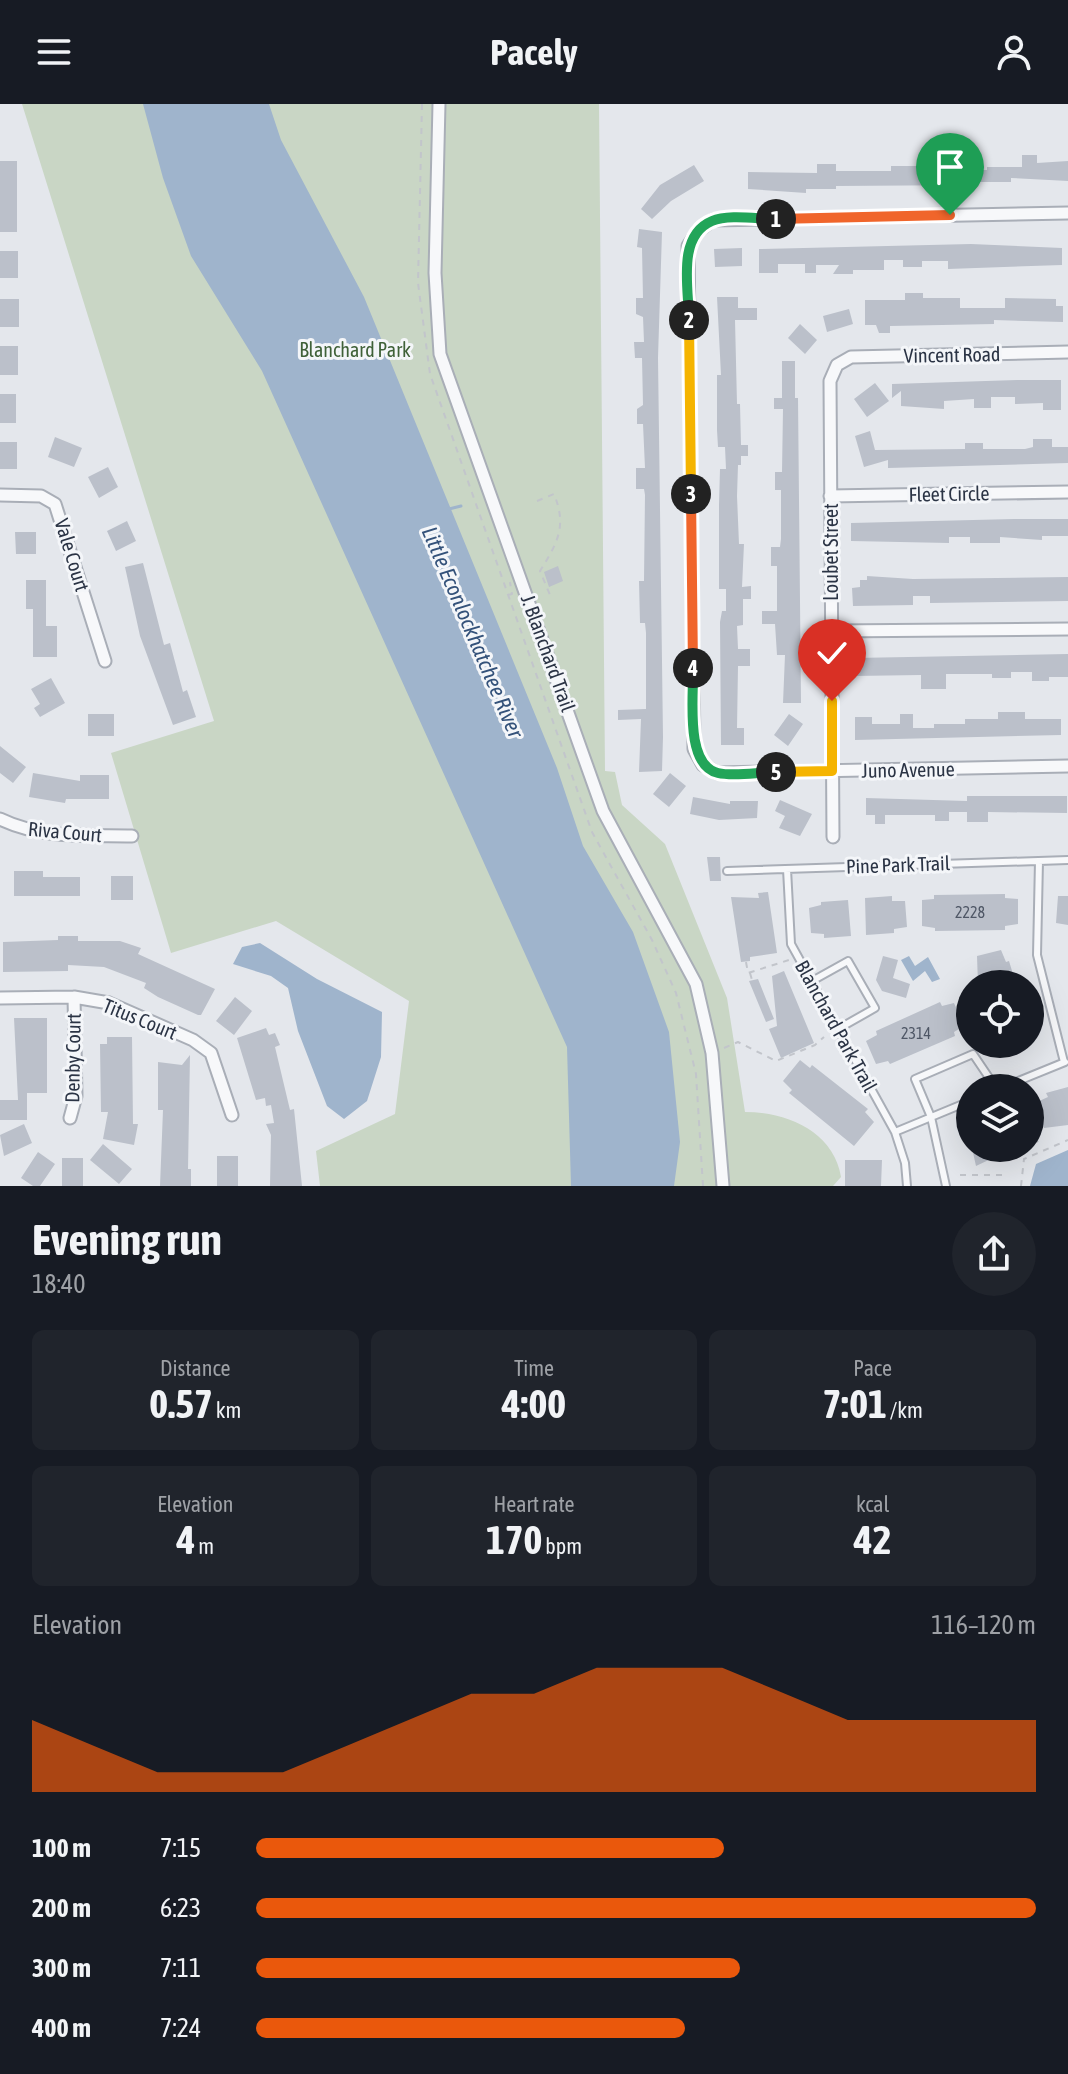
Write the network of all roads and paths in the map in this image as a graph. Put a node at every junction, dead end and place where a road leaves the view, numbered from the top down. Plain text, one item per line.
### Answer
1 (439, 104) edge
2 (1068, 213) edge
3 (1068, 352) edge
4 (837, 365) joint
5 (1068, 492) edge
6 (0, 495) edge
7 (830, 496) junction
8 (537, 501) dead end
9 (550, 595) dead end
10 (1068, 629) edge
11 (831, 631) junction
12 (105, 661) dead end
13 (1068, 766) edge
14 (832, 771) junction
15 (0, 819) edge
16 (132, 836) dead end
17 (833, 837) dead end
18 (1068, 860) edge
19 (1039, 861) junction
20 (787, 869) junction
21 (727, 871) dead end
22 (794, 959) dead end
23 (746, 962) dead end
24 (750, 972) junction
25 (752, 980) dead end
26 (812, 981) junction
27 (74, 997) junction
28 (0, 998) edge
29 (838, 1029) junction
30 (824, 1037) dead end
31 (712, 1053) junction
32 (1066, 1061) edge
33 (988, 1074) edge
34 (1033, 1074) edge
35 (956, 1107) edge
36 (232, 1115) dead end
37 (931, 1117) junction
38 (70, 1118) dead end
39 (895, 1132) junction
40 (1068, 1140) edge
41 (1044, 1148) edge
42 (1024, 1162) edge
43 (960, 1175) dead end
44 (1007, 1175) dead end
45 (723, 1186) edge
46 (907, 1186) edge
47 (946, 1186) edge
48 (1021, 1186) edge

1 - 31 street, J. Blanchard Trail
2 - 14 street, Juno Avenue
3 - 4 street, Vincent Road
4 - 7 street, Loubet Street
5 - 7 street, Fleet Circle
6 - 12 street, Vale Court
7 - 11 street, Loubet Street
8 - 9 path
10 - 11 street
11 - 14 street, Loubet Street
13 - 14 street, Juno Avenue
14 - 17 street, Loubet Street
15 - 16 street, Riva Court
18 - 19 lane, Pine Park Trail
19 - 20 lane, Pine Park Trail
19 - 32 lane
20 - 21 lane, Pine Park Trail
20 - 26 lane, Blanchard Park Trail
22 - 24 path
23 - 24 path
24 - 25 path
26 - 29 lane, Blanchard Park Trail
26 - 29 lane
27 - 28 street, Titus Court
27 - 36 street, Titus Court
27 - 38 street, Denby Court
29 - 39 lane, Blanchard Park Trail
30 - 31 path
31 - 45 street, J. Blanchard Trail
32 - 34 lane
33 - 37 lane
35 - 37 lane
37 - 39 lane
37 - 47 lane
39 - 46 lane, Blanchard Park Trail
40 - 41 path
42 - 48 path
43 - 44 path

